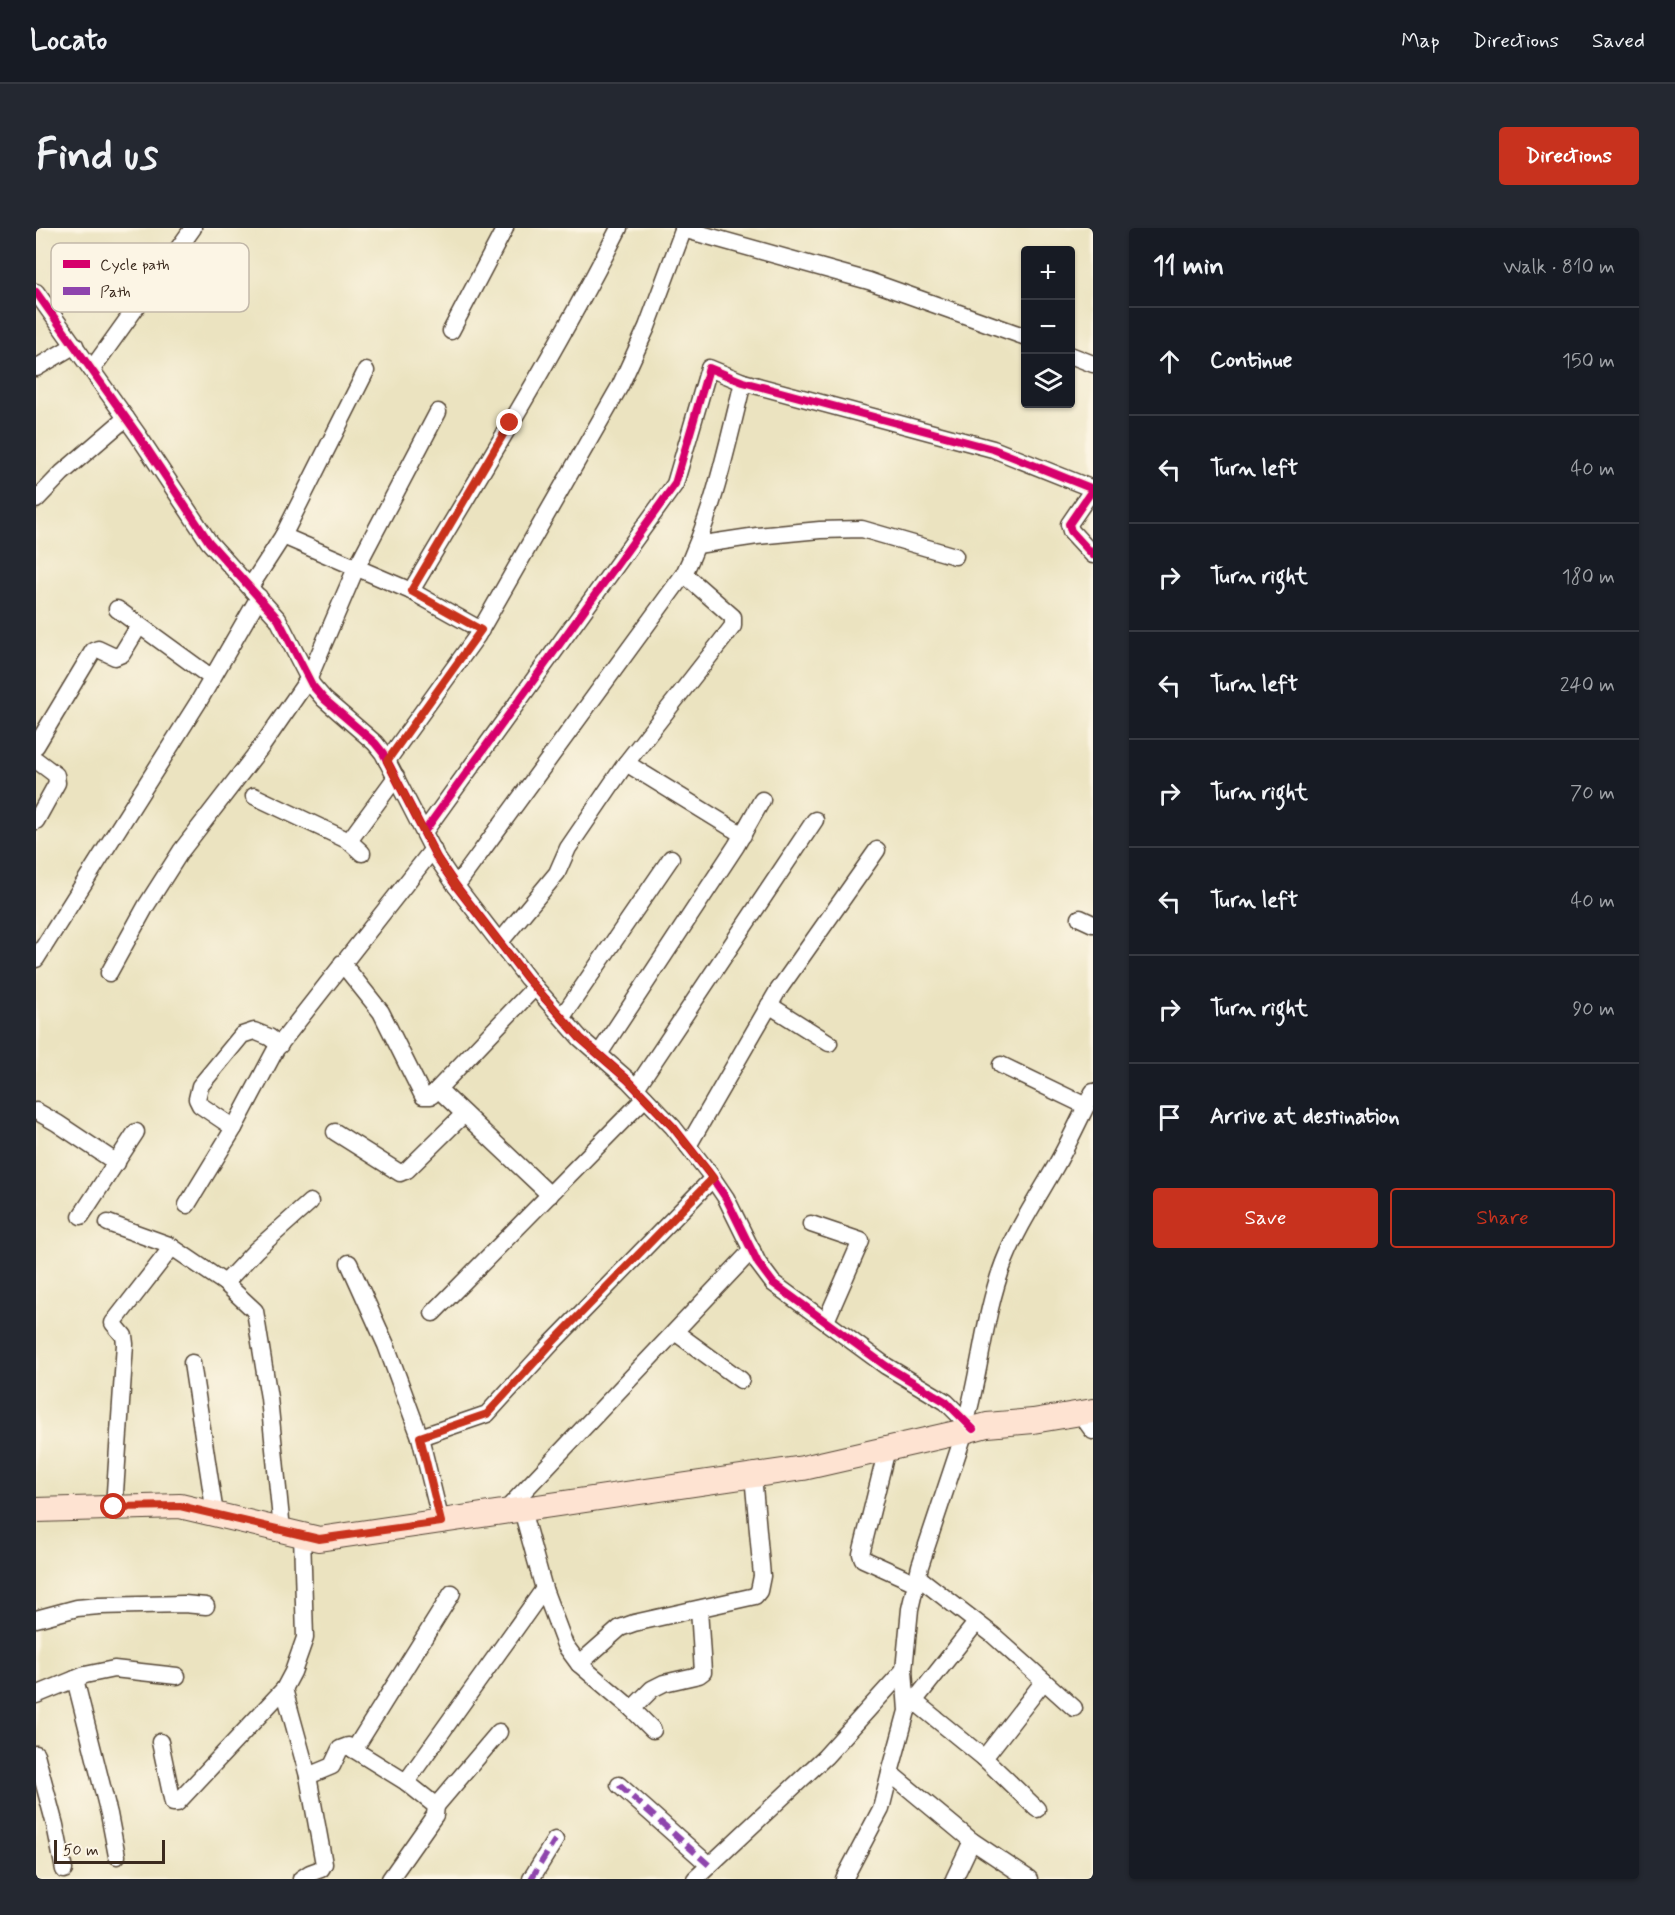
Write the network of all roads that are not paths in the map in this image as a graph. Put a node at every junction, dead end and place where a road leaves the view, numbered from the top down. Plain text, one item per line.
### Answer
1 (193, 228) edge
2 (505, 228) edge
3 (618, 228) edge
4 (683, 228) edge
5 (182, 243) edge
6 (36, 292) edge
7 (133, 312) edge
8 (451, 331) dead end
9 (1021, 335) edge
10 (75, 345) junction
11 (1075, 357) edge
12 (1093, 364) edge
13 (36, 368) edge
14 (92, 369) junction
15 (366, 371) dead end
16 (743, 382) junction
17 (438, 412) dead end
18 (126, 418) junction
19 (36, 500) edge
20 (283, 536) junction
21 (698, 545) junction
22 (955, 555) dead end
23 (1093, 555) edge
24 (356, 568) junction
25 (684, 574) junction
26 (411, 591) junction
27 (254, 592) junction
28 (117, 609) dead end
29 (139, 626) junction
30 (481, 630) junction
31 (212, 678) junction
32 (309, 678) junction
33 (36, 746) edge
34 (36, 760) edge
35 (387, 761) junction
36 (626, 763) junction
37 (396, 777) junction
38 (254, 796) dead end
39 (762, 800) dead end
40 (815, 820) dead end
41 (36, 821) edge
42 (424, 832) junction
43 (743, 835) junction
44 (349, 842) junction
45 (433, 849) junction
46 (877, 850) dead end
47 (362, 853) dead end
48 (671, 858) dead end
49 (456, 886) junction
50 (500, 942) junction
51 (36, 958) edge
52 (342, 963) junction
53 (109, 973) dead end
54 (535, 987) junction
55 (769, 1005) junction
56 (562, 1017) junction
57 (830, 1043) dead end
58 (280, 1044) junction
59 (599, 1054) junction
60 (1001, 1065) dead end
61 (438, 1089) junction
62 (641, 1093) junction
63 (1090, 1099) edge
64 (36, 1111) edge
65 (464, 1114) junction
66 (234, 1128) junction
67 (136, 1132) dead end
68 (335, 1132) dead end
69 (688, 1146) junction
70 (117, 1163) junction
71 (713, 1178) junction
72 (550, 1195) junction
73 (310, 1202) dead end
74 (187, 1205) dead end
75 (81, 1216) dead end
76 (108, 1223) dead end
77 (811, 1224) dead end
78 (172, 1248) junction
79 (752, 1250) junction
80 (349, 1263) dead end
81 (225, 1283) junction
82 (433, 1313) dead end
83 (826, 1321) junction
84 (675, 1332) junction
85 (192, 1363) dead end
86 (741, 1380) dead end
87 (1089, 1419) edge
88 (968, 1427) junction
89 (420, 1437) junction
90 (887, 1449) junction
91 (753, 1475) junction
92 (114, 1507) junction
93 (36, 1510) edge
94 (513, 1511) junction
95 (215, 1514) junction
96 (441, 1522) junction
97 (292, 1532) junction
98 (917, 1580) junction
99 (544, 1589) junction
100 (452, 1593) dead end
101 (206, 1606) dead end
102 (699, 1609) junction
103 (36, 1619) edge
104 (976, 1623) junction
105 (579, 1664) junction
106 (904, 1670) junction
107 (177, 1676) dead end
108 (75, 1679) junction
109 (1044, 1681) junction
110 (284, 1689) junction
111 (36, 1695) edge
112 (910, 1706) junction
113 (632, 1708) junction
114 (1074, 1708) dead end
115 (653, 1730) dead end
116 (499, 1732) dead end
117 (160, 1742) dead end
118 (354, 1750) junction
119 (36, 1754) edge
120 (984, 1758) junction
121 (891, 1773) junction
122 (308, 1776) junction
123 (406, 1782) junction
124 (620, 1785) dead end
125 (436, 1806) junction
126 (1037, 1809) dead end
127 (555, 1840) dead end
128 (972, 1841) junction
129 (117, 1856) dead end
130 (710, 1865) junction
131 (64, 1870) dead end
132 (301, 1879) edge
133 (390, 1879) edge
134 (531, 1879) edge
135 (695, 1879) edge
136 (844, 1879) edge
137 (954, 1879) edge
138 (1029, 1879) edge

1 - 5 street
2 - 8 street
3 - 26 street
4 - 9 street
4 - 30 street
6 - 10 street
7 - 14 street
10 - 13 street
10 - 14 street
11 - 12 street
14 - 18 street
15 - 20 street
16 - 21 street
16 - 23 street
16 - 42 street
17 - 24 street
18 - 19 street
18 - 27 street
20 - 24 street
20 - 27 street
21 - 22 street
21 - 25 street
24 - 26 street
24 - 32 street
25 - 36 street
25 - 49 street
26 - 30 street
27 - 31 street
27 - 32 street
28 - 29 street
29 - 31 street
29 - 33 street
30 - 35 street
31 - 51 street
32 - 35 street
32 - 53 street
34 - 41 street
35 - 37 street
36 - 43 street
36 - 50 street
37 - 42 street
37 - 44 street
38 - 44 street
39 - 43 street
40 - 62 street
42 - 45 street
43 - 59 street
44 - 47 street
45 - 49 street
45 - 52 street
46 - 55 street
48 - 56 street
49 - 50 street
50 - 54 street
52 - 58 street
52 - 61 street
54 - 56 street
54 - 61 street
55 - 57 street
55 - 69 street
56 - 59 street
58 - 66 street
58 - 66 street
59 - 62 street
60 - 63 street
61 - 65 street
62 - 69 street
62 - 72 street
63 - 88 street
64 - 70 street
65 - 68 street
65 - 72 street
66 - 74 street
67 - 70 street
69 - 71 street
70 - 75 street
71 - 79 street
71 - 89 street
72 - 82 street
73 - 81 street
76 - 78 street
77 - 83 street
78 - 81 street
78 - 92 street
79 - 83 street
79 - 84 street
80 - 89 street
81 - 97 street
83 - 88 street
84 - 86 street
84 - 94 street
85 - 95 street
87 - 88 main road
88 - 90 main road
88 - 98 street
89 - 96 street
90 - 91 main road
90 - 98 street
91 - 94 main road
91 - 102 street
92 - 93 main road
92 - 95 main road
94 - 96 main road
94 - 99 street
95 - 97 main road
96 - 97 main road
97 - 110 street
98 - 104 street
98 - 106 street
99 - 105 street
99 - 123 street
100 - 118 street
101 - 103 street
102 - 105 street
102 - 113 street
104 - 109 street
104 - 112 street
105 - 113 street
106 - 112 street
106 - 130 street
107 - 108 street
108 - 111 street
108 - 129 street
109 - 114 street
109 - 120 street
110 - 117 street
110 - 122 street
112 - 120 street
112 - 121 street
113 - 115 street
116 - 125 street
118 - 122 street
118 - 123 street
119 - 131 street
120 - 126 street
121 - 128 street
121 - 136 street
122 - 132 street
123 - 125 street
124 - 130 street
125 - 133 street
127 - 134 street
128 - 137 street
128 - 138 street
130 - 135 street

